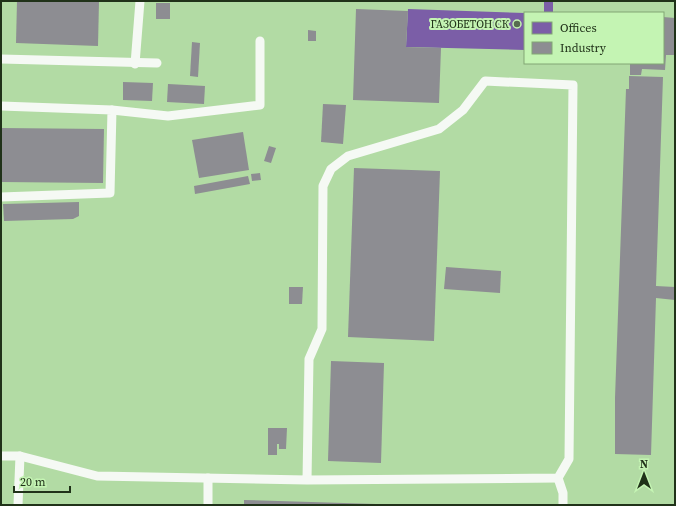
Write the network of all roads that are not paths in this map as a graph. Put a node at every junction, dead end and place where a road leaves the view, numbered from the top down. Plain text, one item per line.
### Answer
1 (140, 1) edge
2 (260, 41) dead end
3 (1, 59) edge
4 (156, 63) dead end
5 (135, 64) junction
6 (1, 106) edge
7 (112, 110) junction
8 (1, 197) edge
9 (1, 456) edge
10 (20, 456) junction
11 (208, 478) junction
12 (558, 478) junction
13 (307, 480) junction
14 (18, 505) edge
15 (208, 505) edge
16 (563, 505) edge

1 - 5 lane
2 - 7 lane
3 - 5 lane
4 - 5 lane
6 - 7 lane
7 - 8 lane
9 - 10 lane
10 - 11 lane
10 - 14 lane
11 - 13 lane
11 - 15 lane
12 - 13 lane
12 - 13 lane
12 - 16 lane

